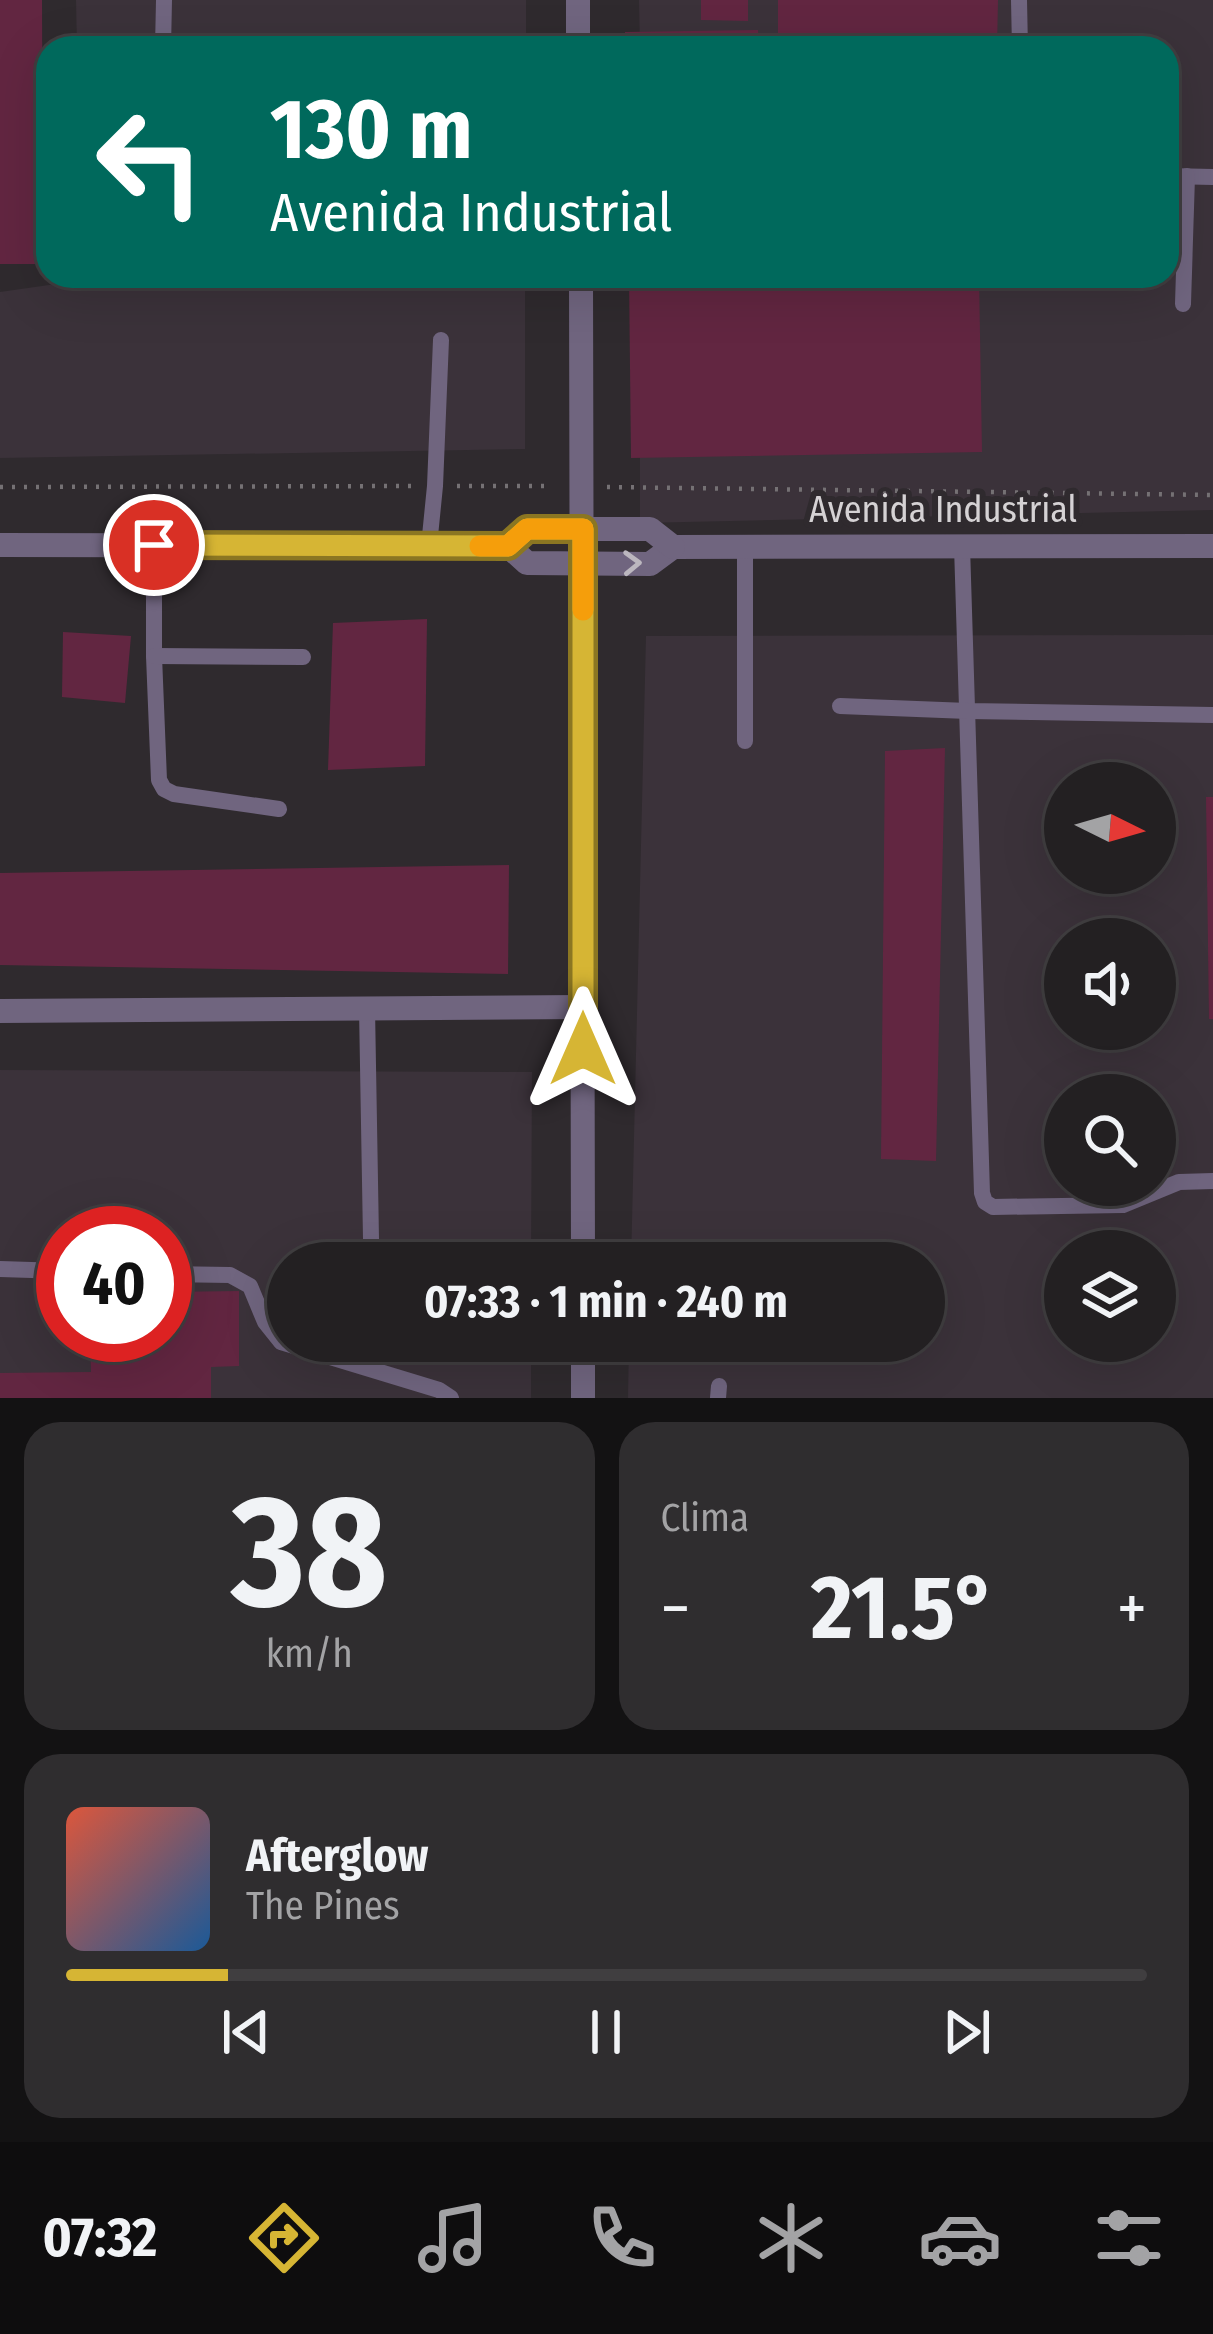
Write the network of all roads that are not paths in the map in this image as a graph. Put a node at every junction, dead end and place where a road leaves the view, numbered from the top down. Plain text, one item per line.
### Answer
1 (164, 0) edge
2 (578, 0) edge
3 (1019, 0) edge
4 (164, 36) edge
5 (578, 36) edge
6 (1020, 36) edge
7 (1179, 176) edge
8 (1187, 176) junction
9 (1213, 177) edge
10 (581, 288) edge
11 (1184, 304) dead end
12 (441, 340) dead end
13 (583, 529) junction
14 (0, 545) edge
15 (154, 545) junction
16 (429, 546) junction
17 (508, 546) junction
18 (962, 546) junction
19 (1213, 546) edge
20 (674, 547) junction
21 (745, 547) junction
22 (583, 564) junction
23 (154, 656) junction
24 (303, 657) dead end
25 (840, 706) dead end
26 (968, 711) junction
27 (1213, 715) edge
28 (746, 741) dead end
29 (280, 809) dead end
30 (583, 1006) junction
31 (368, 1008) junction
32 (0, 1010) edge
33 (1213, 1181) edge
34 (370, 1239) dead end
35 (583, 1242) edge
36 (0, 1269) edge
37 (36, 1270) edge
38 (192, 1274) edge
39 (583, 1362) edge
40 (451, 1398) edge
41 (583, 1398) edge

1 - 4 lane
2 - 5 street
3 - 6 lane
7 - 8 lane
8 - 9 lane
8 - 11 lane
10 - 13 street
12 - 16 lane
13 - 17 street, Avenida Industrial
13 - 20 street, Avenida Industrial
13 - 22 street
14 - 15 street, Avenida Industrial
15 - 16 street, Avenida Industrial
15 - 23 lane
16 - 17 street, Avenida Industrial
17 - 22 street, Avenida Industrial
18 - 19 street, Avenida Industrial
18 - 21 street, Avenida Industrial
18 - 26 lane
20 - 21 street, Avenida Industrial
22 -> 20 street, Avenida Industrial
21 - 28 lane
22 - 30 street
23 - 24 lane
23 - 29 lane
25 - 26 lane
26 - 27 lane
26 - 33 lane
30 - 31 street
30 - 35 street
31 - 32 street
31 - 34 lane
36 - 37 lane
38 - 40 lane
39 - 41 street

